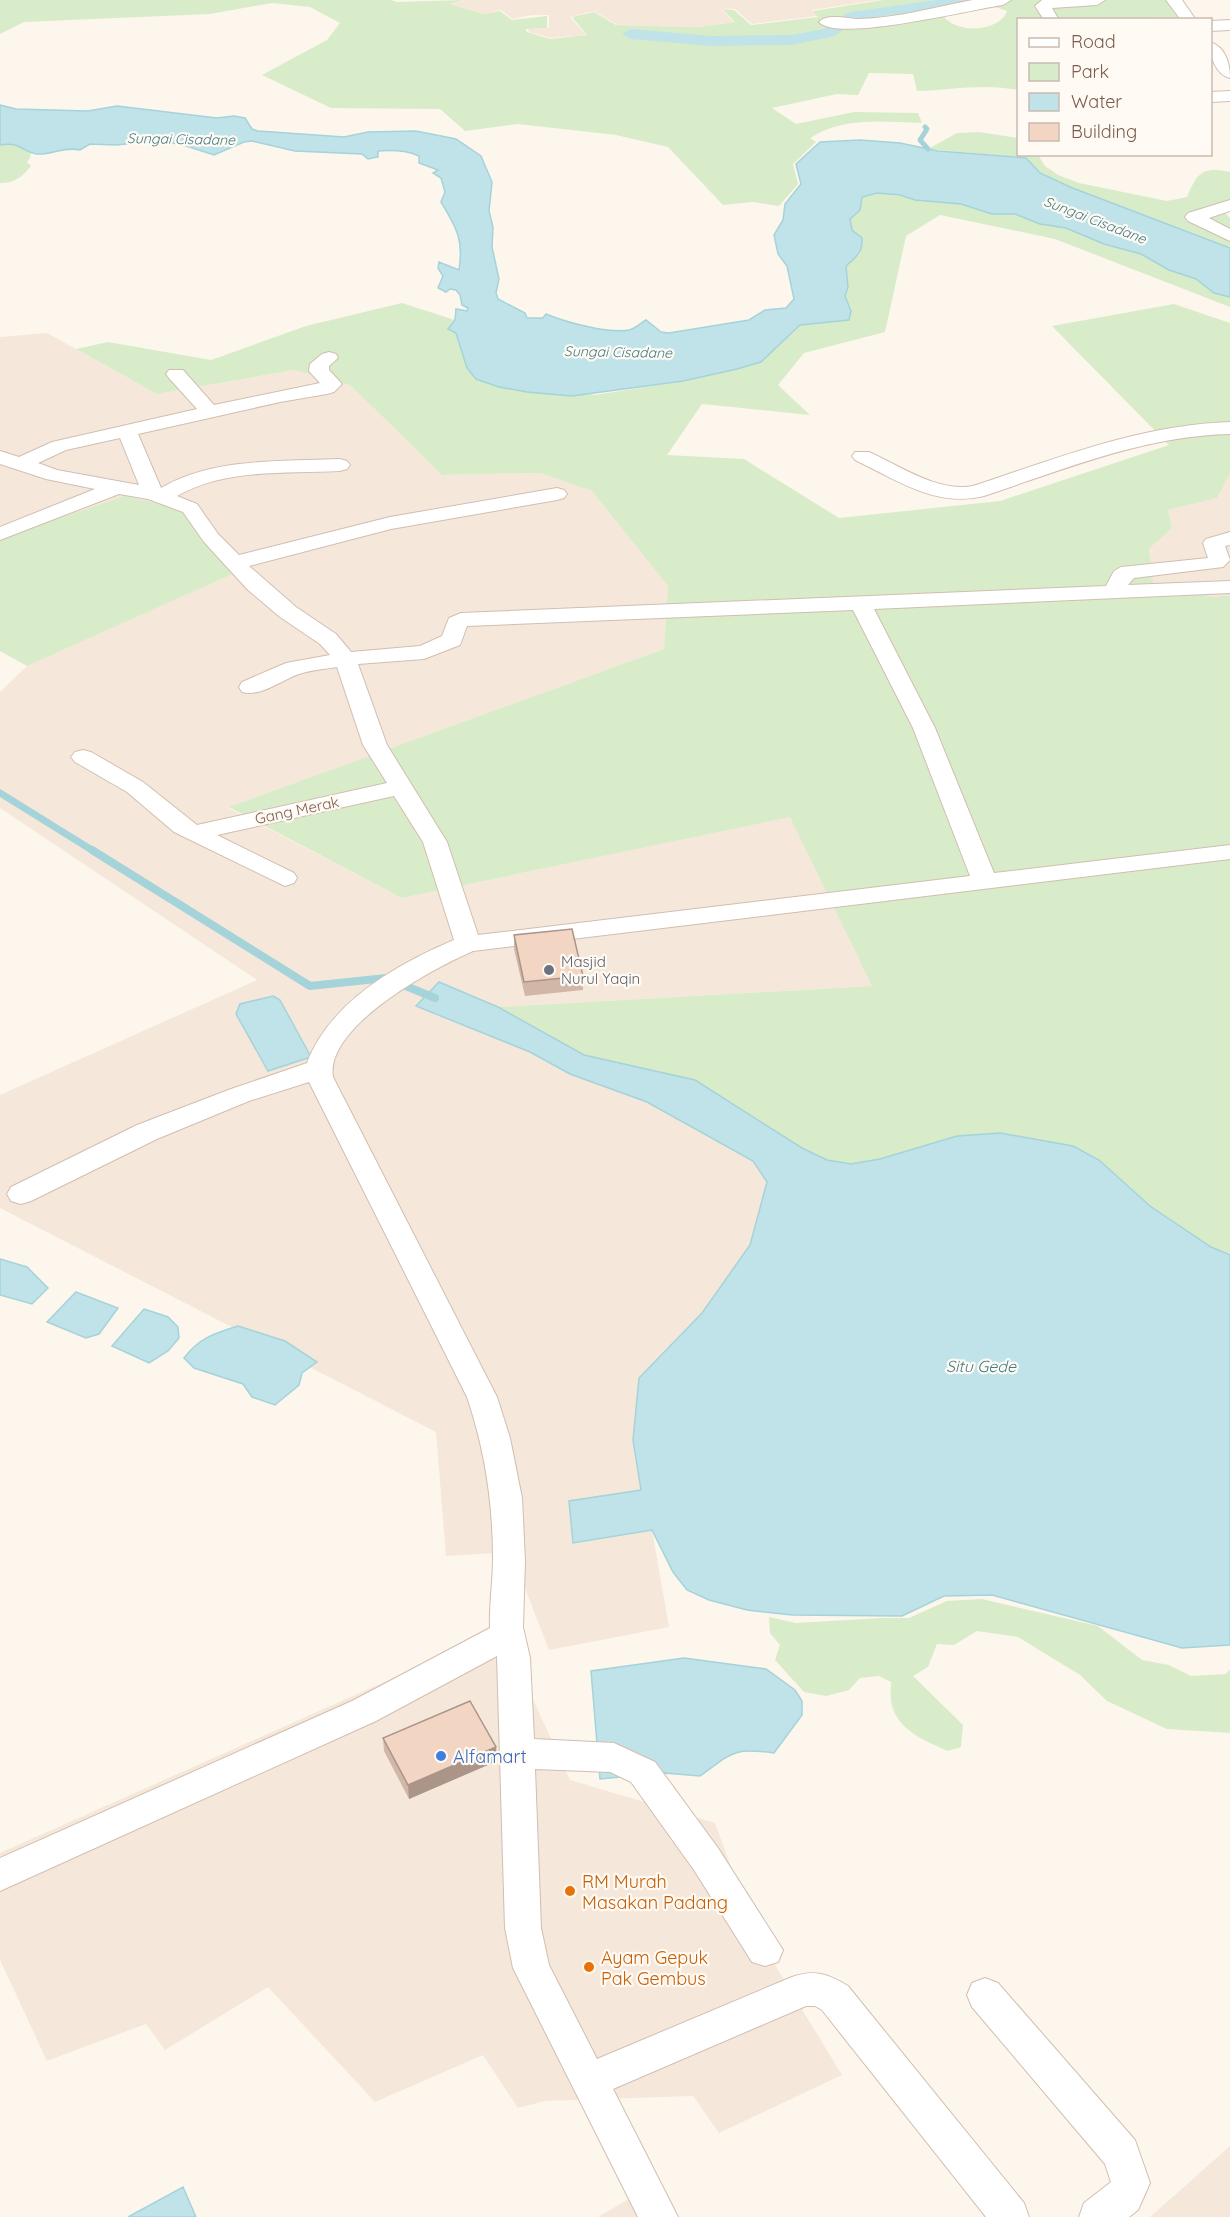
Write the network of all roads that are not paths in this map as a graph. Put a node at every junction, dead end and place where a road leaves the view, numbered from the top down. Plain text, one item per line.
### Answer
1 (1003, 0) edge
2 (1098, 0) edge
3 (1174, 0) edge
4 (923, 6) edge
5 (1051, 18) edge
6 (1188, 18) edge
7 (826, 22) dead end
8 (1230, 25) edge
9 (1212, 26) edge
10 (1212, 50) edge
11 (1223, 64) edge
12 (1230, 96) edge
13 (1212, 97) edge
14 (1230, 205) edge
15 (1230, 236) edge
16 (329, 358) dead end
17 (176, 374) dead end
18 (209, 411) junction
19 (1230, 428) edge
20 (128, 431) junction
21 (862, 456) dead end
22 (9, 460) edge
23 (340, 465) dead end
24 (115, 488) junction
25 (557, 494) dead end
26 (157, 495) junction
27 (0, 534) edge
28 (1230, 538) edge
29 (234, 563) junction
30 (1230, 587) edge
31 (1114, 592) junction
32 (860, 603) junction
33 (345, 659) junction
34 (250, 687) dead end
35 (83, 757) dead end
36 (401, 787) junction
37 (193, 833) junction
38 (1230, 852) edge
39 (285, 878) dead end
40 (984, 882) junction
41 (468, 944) junction
42 (318, 1069) junction
43 (21, 1194) dead end
44 (507, 1635) junction
45 (517, 1754) junction
46 (0, 1875) edge
47 (765, 1950) dead end
48 (985, 1995) dead end
49 (588, 2081) junction
50 (659, 2217) edge
51 (1010, 2217) edge
52 (1098, 2217) edge

1 - 4 street
2 - 5 street
3 - 6 street
4 - 7 street
8 - 9 street
10 - 11 street
12 - 13 street
14 - 15 street
16 - 18 street
17 - 18 street
18 - 20 street
19 - 21 street
20 - 22 street
20 - 26 street
22 - 24 street
23 - 26 street
24 - 26 street
24 - 27 street
25 - 29 street
26 - 29 street
28 - 31 street
29 - 33 street
30 - 31 street
31 - 32 street
32 - 33 street
32 - 40 street
33 - 34 street
33 - 36 street
35 - 37 street
36 - 37 street, Gang Merak
36 - 41 street
37 - 39 street
38 - 40 street
40 - 41 street
41 - 42 street
42 - 43 street
42 - 44 street
44 - 45 street
44 - 46 street
45 - 47 street
45 - 49 street
48 - 52 street
49 - 50 street
49 - 51 street

